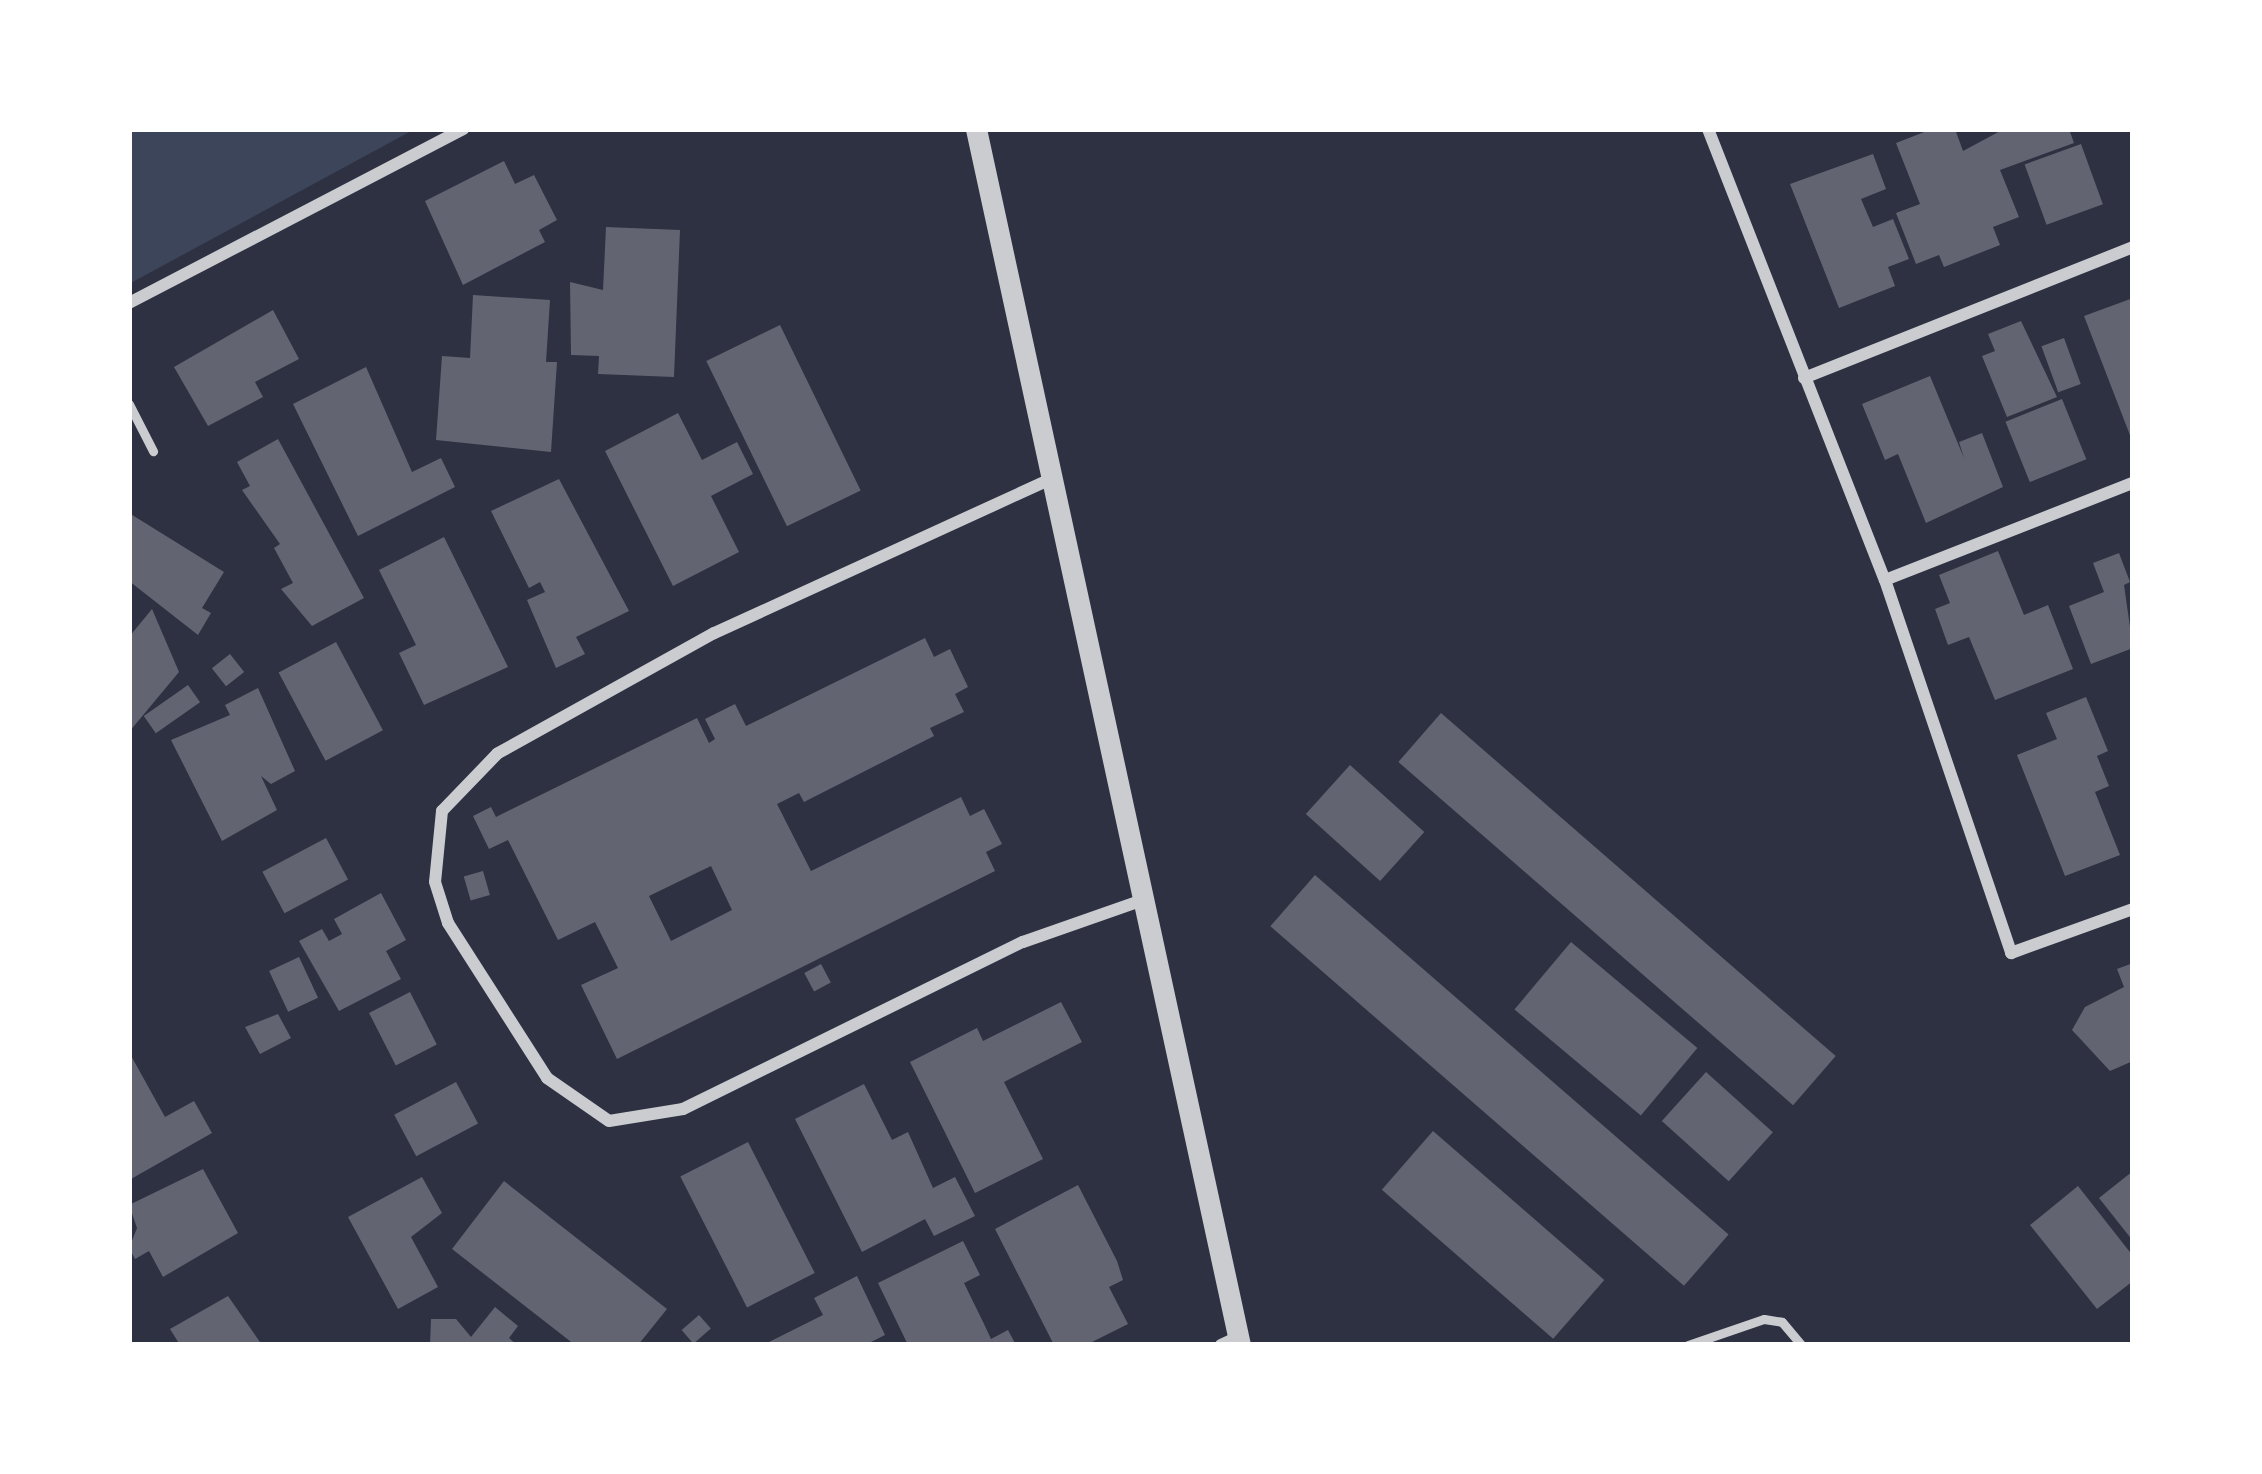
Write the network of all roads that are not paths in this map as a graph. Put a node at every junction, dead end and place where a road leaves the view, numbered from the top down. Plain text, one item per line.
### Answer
1 (463, 129) edge
2 (976, 129) edge
3 (1708, 129) edge
4 (2133, 247) edge
5 (129, 303) edge
6 (1804, 378) junction
7 (129, 404) edge
8 (153, 451) dead end
9 (1053, 478) junction
10 (2133, 483) edge
11 (1885, 580) junction
12 (1143, 900) junction
13 (2133, 909) edge
14 (1233, 1342) edge
15 (1688, 1345) edge
16 (1802, 1345) edge

1 - 5 street
2 - 9 street
3 - 6 street
4 - 6 street
6 - 11 street
7 - 8 lane
9 - 12 street
9 - 12 street
10 - 11 street
11 - 13 street
12 - 14 street
15 - 16 lane

